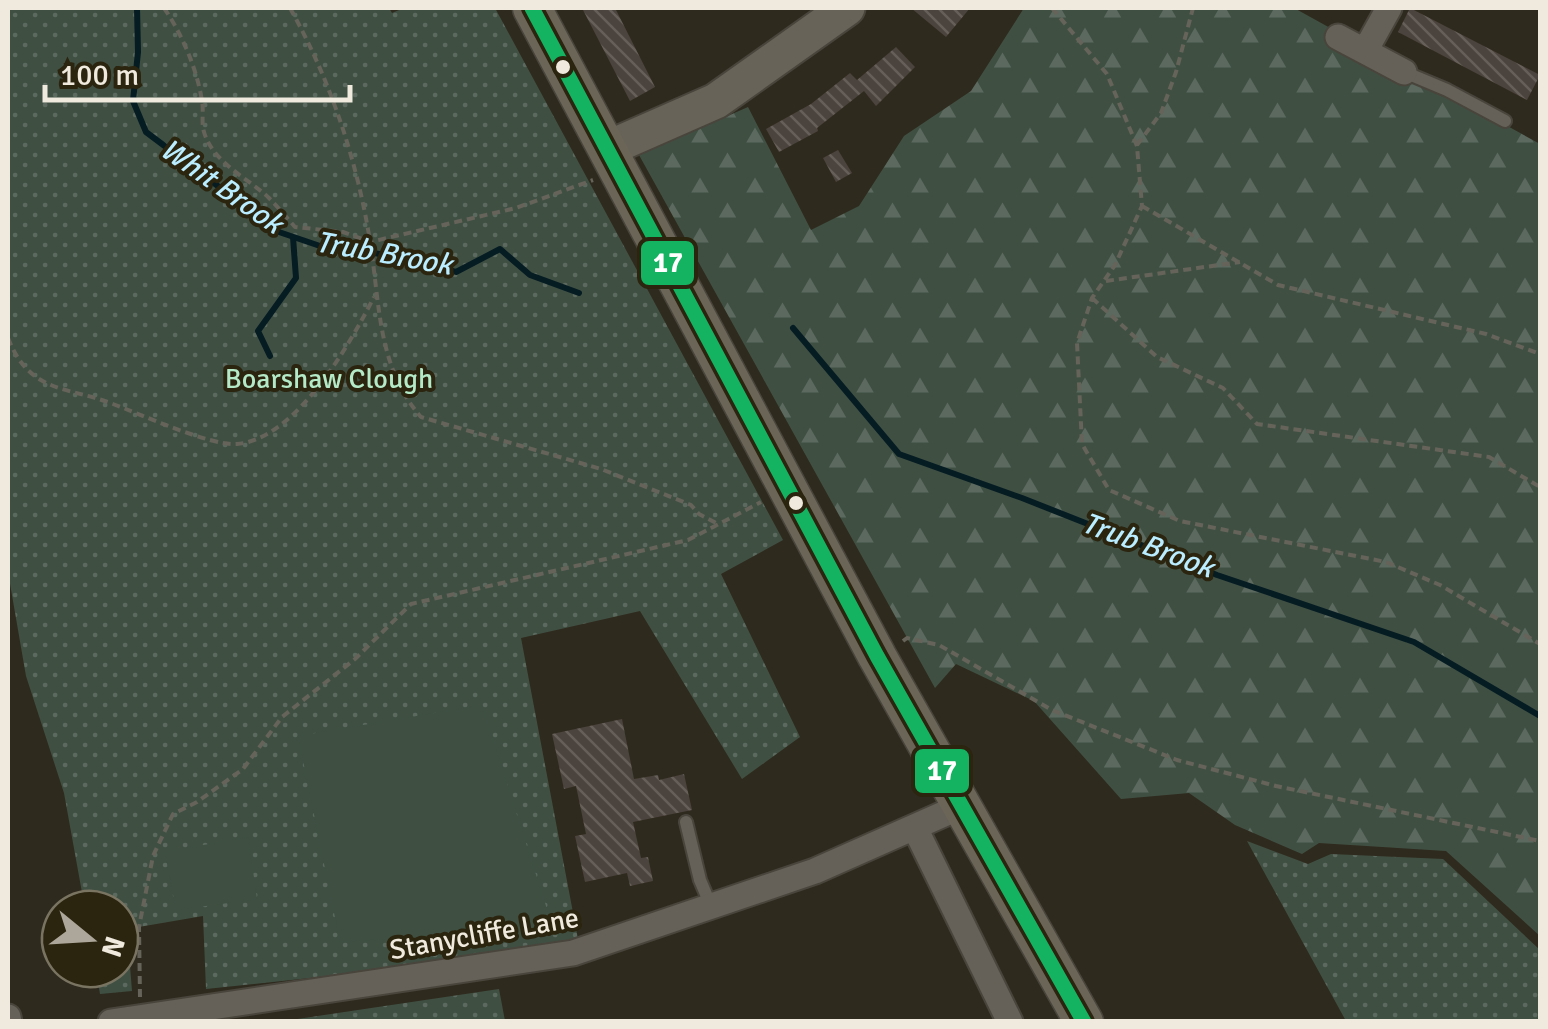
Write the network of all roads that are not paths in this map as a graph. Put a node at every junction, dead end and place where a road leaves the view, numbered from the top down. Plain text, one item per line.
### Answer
1 (532, 8) edge
2 (847, 8) edge
3 (1388, 8) edge
4 (1338, 37) dead end
5 (1366, 52) junction
6 (1404, 72) joint
7 (1505, 121) dead end
8 (614, 159) junction
9 (964, 805) junction
10 (686, 822) dead end
11 (915, 828) junction
12 (711, 906) junction
13 (126, 1020) edge
14 (1010, 1022) edge
15 (1084, 1022) edge

1 - 8 main road
2 - 8 street
3 - 5 street
4 - 5 street
5 - 6 street
6 - 7 lane
8 - 9 main road
9 - 11 street, Stanycliffe Lane
9 - 15 main road
10 - 12 lane
11 - 12 street, Stanycliffe Lane
11 - 14 street
12 - 13 street, Stanycliffe Lane

